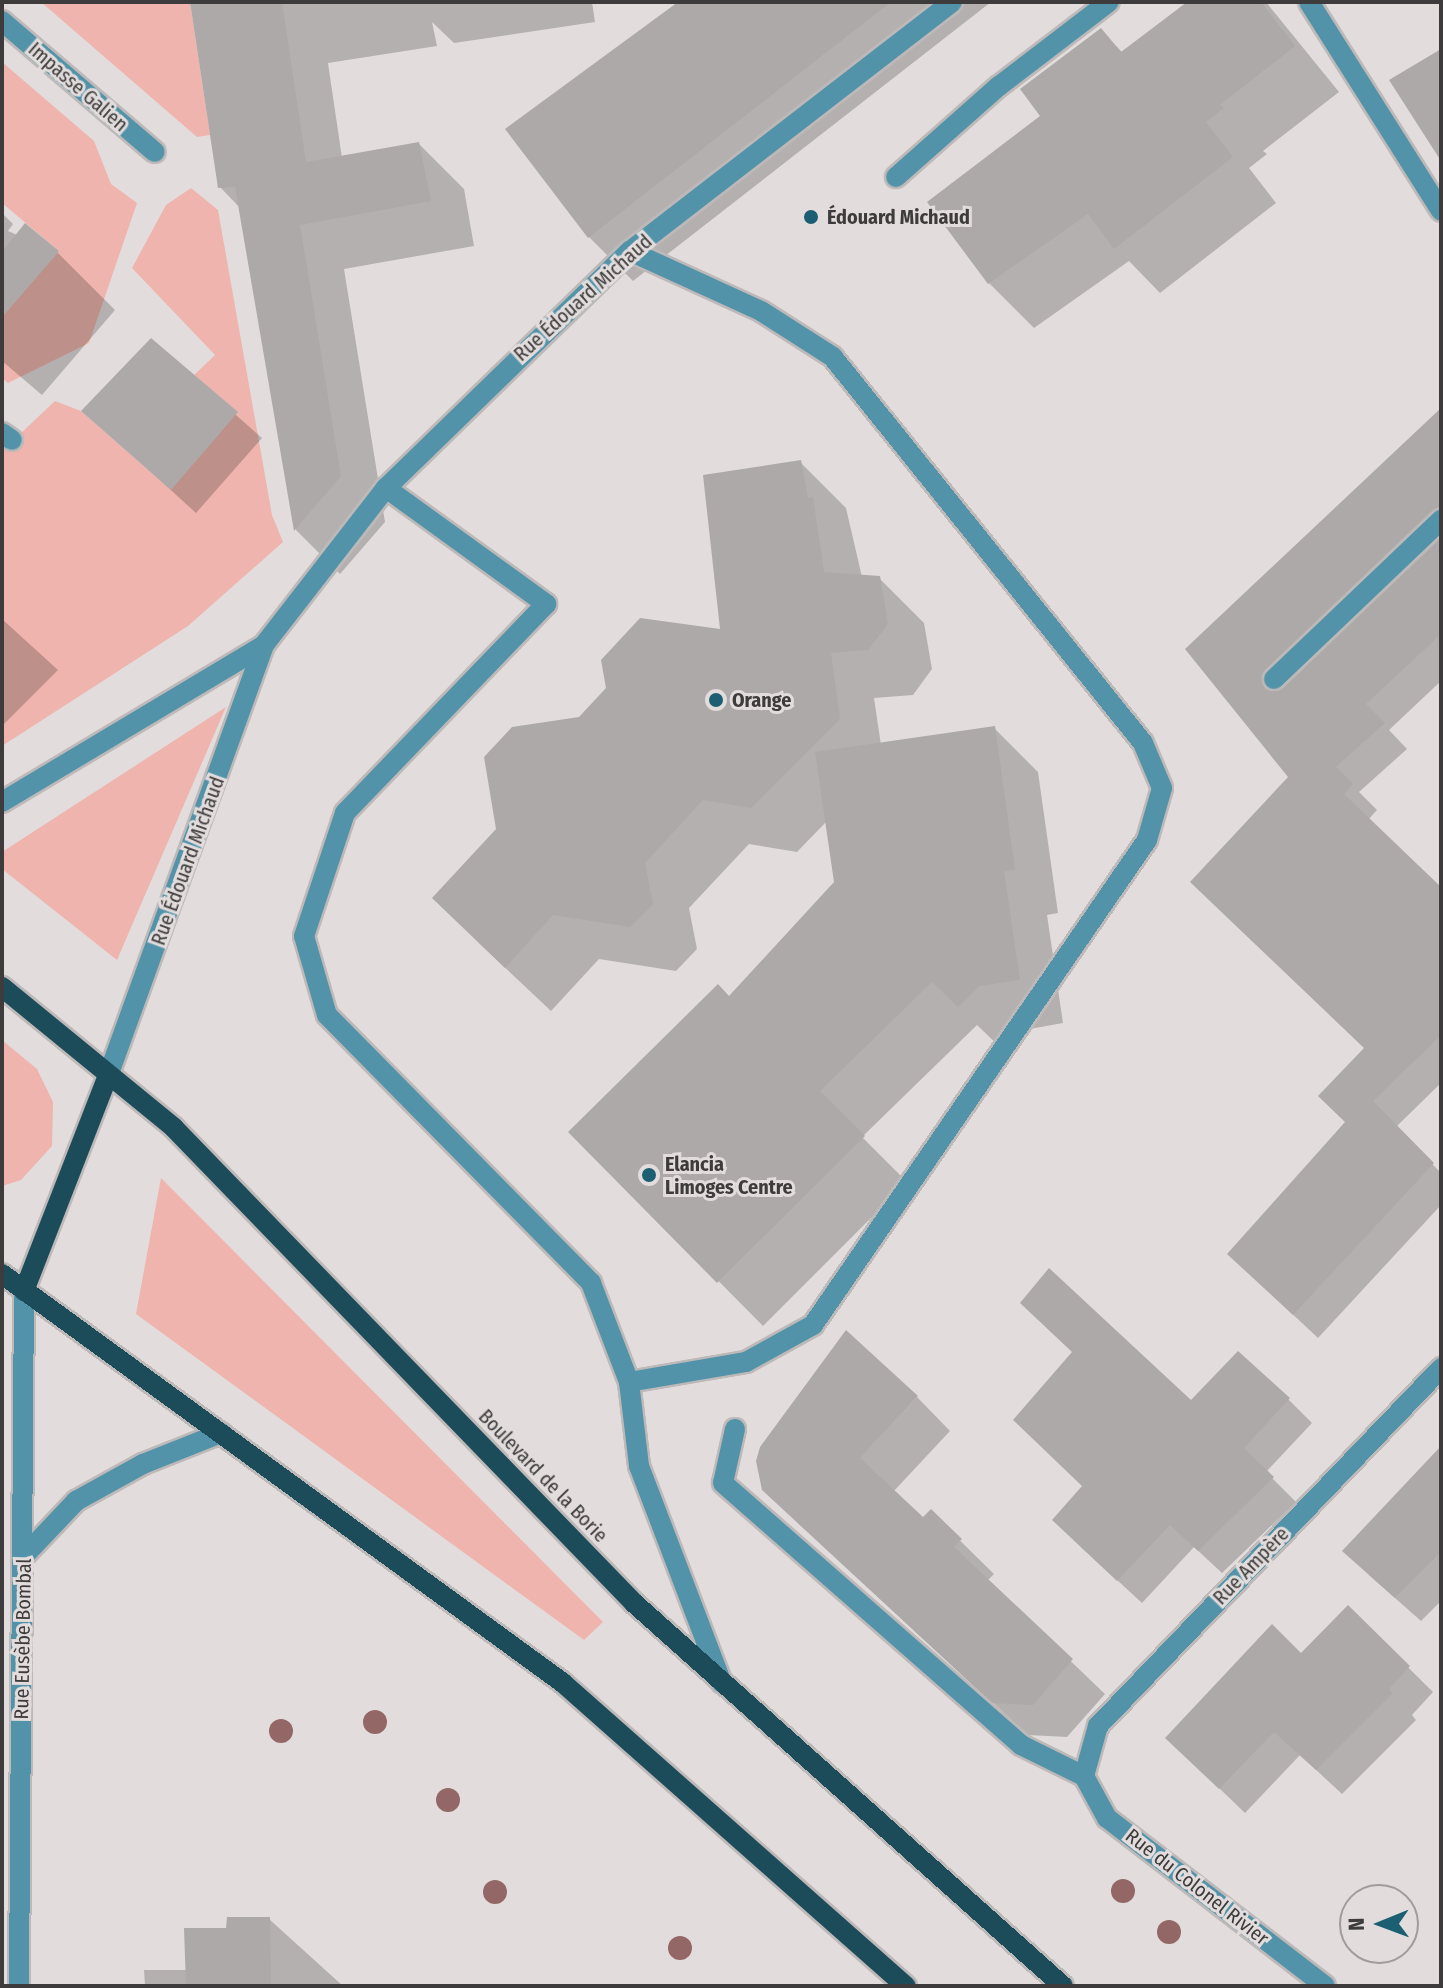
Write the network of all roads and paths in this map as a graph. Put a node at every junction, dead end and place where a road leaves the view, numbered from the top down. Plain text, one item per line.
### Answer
1 (952, 2) edge
2 (1109, 2) edge
3 (1309, 2) edge
4 (2, 21) edge
5 (155, 152) dead end
6 (896, 177) dead end
7 (1441, 211) edge
8 (630, 251) junction
9 (386, 488) junction
10 (1441, 520) edge
11 (264, 645) junction
12 (1274, 679) dead end
13 (2, 802) edge
14 (2, 987) edge
15 (108, 1076) junction
16 (2, 1274) edge
17 (24, 1291) junction
18 (1441, 1368) edge
19 (629, 1382) junction
20 (735, 1429) dead end
21 (221, 1433) junction
22 (24, 1556) junction
23 (722, 1683) junction
24 (1084, 1776) junction
25 (19, 1986) edge
26 (905, 1986) edge
27 (1063, 1986) edge
28 (1325, 1986) edge

1 - 8 street, Rue Édouard Michaud
2 - 6 street
3 - 7 street
4 - 5 street, Impasse Galien
8 - 9 street, Rue Édouard Michaud
8 - 19 street
9 - 11 street, Rue Édouard Michaud
9 - 19 street
10 - 12 street
11 - 13 street, Rue Édouard Michaud
11 - 15 street, Rue Édouard Michaud
14 - 15 main road, Boulevard de la Borie
15 - 17 main road
15 - 23 main road, Boulevard de la Borie
16 - 17 main road
17 - 21 main road
17 - 22 street, Rue Eusèbe Bombal
18 - 24 street, Rue Ampère
19 - 23 street
20 - 24 street
21 - 22 street
21 - 26 main road
22 - 25 street, Rue Eusèbe Bombal
23 - 27 main road, Boulevard de la Borie
24 - 28 street, Rue du Colonel Rivier

